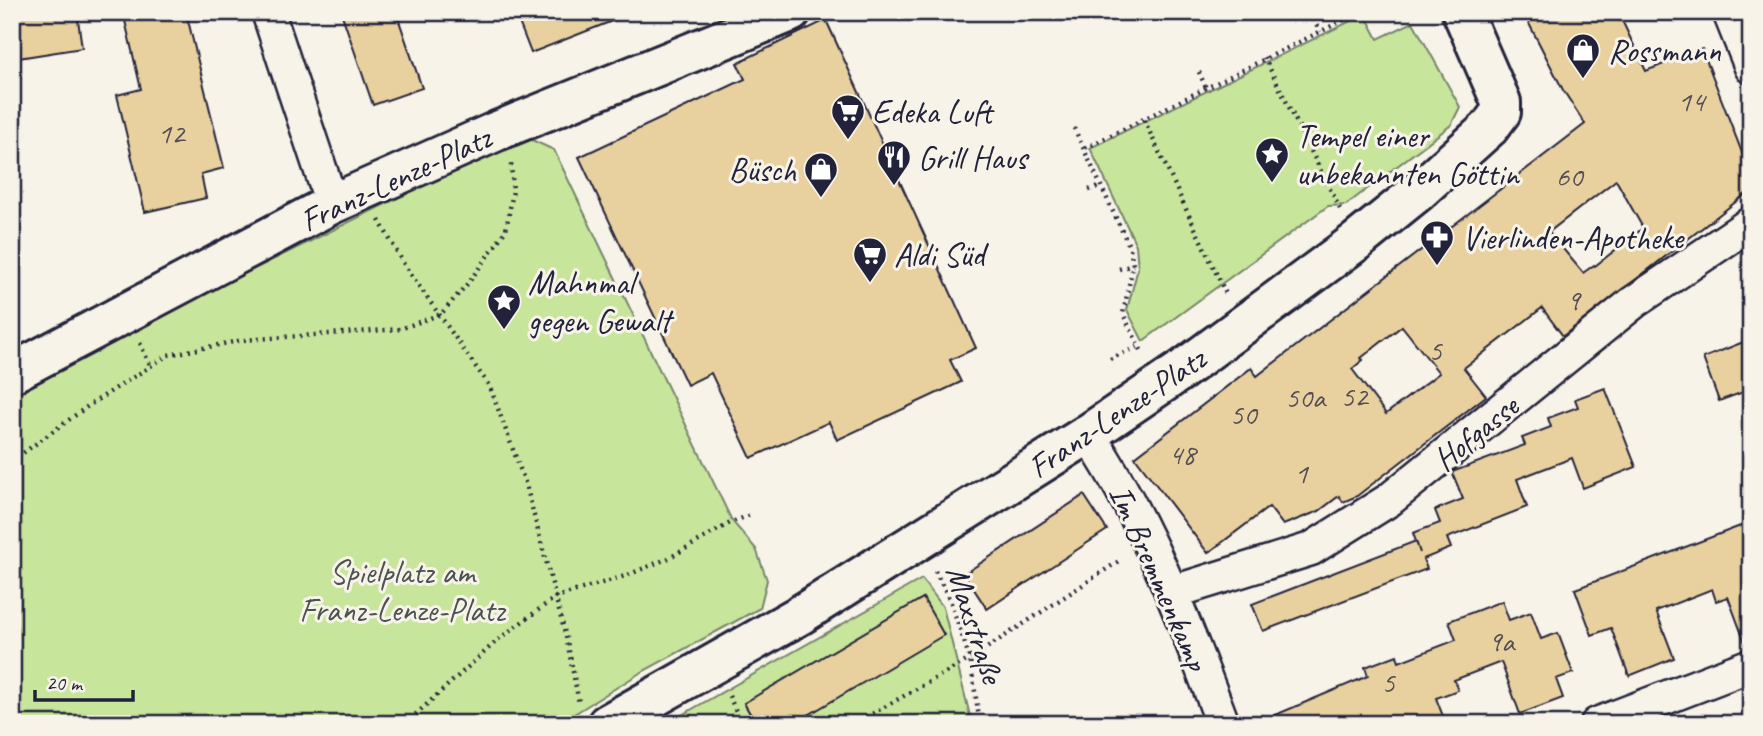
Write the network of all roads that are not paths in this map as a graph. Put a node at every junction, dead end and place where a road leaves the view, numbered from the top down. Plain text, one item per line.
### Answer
1 (268, 12) edge
2 (791, 12) edge
3 (1462, 12) edge
4 (1730, 12) edge
5 (1751, 67) edge
6 (348, 197) junction
7 (1751, 223) edge
8 (12, 373) edge
9 (1088, 434) junction
10 (1173, 592) junction
11 (1751, 665) edge
12 (595, 719) edge
13 (1223, 724) edge
14 (1597, 724) edge

1 - 6 street
2 - 6 street, Franz-Lenze-Platz
3 - 9 street, Franz-Lenze-Platz
4 - 5 street
6 - 8 street, Franz-Lenze-Platz
7 - 10 street, Hofgasse
9 - 10 street, Im Bremmenkamp
9 - 12 street, Franz-Lenze-Platz
10 - 13 street, Im Bremmenkamp
11 - 14 street

